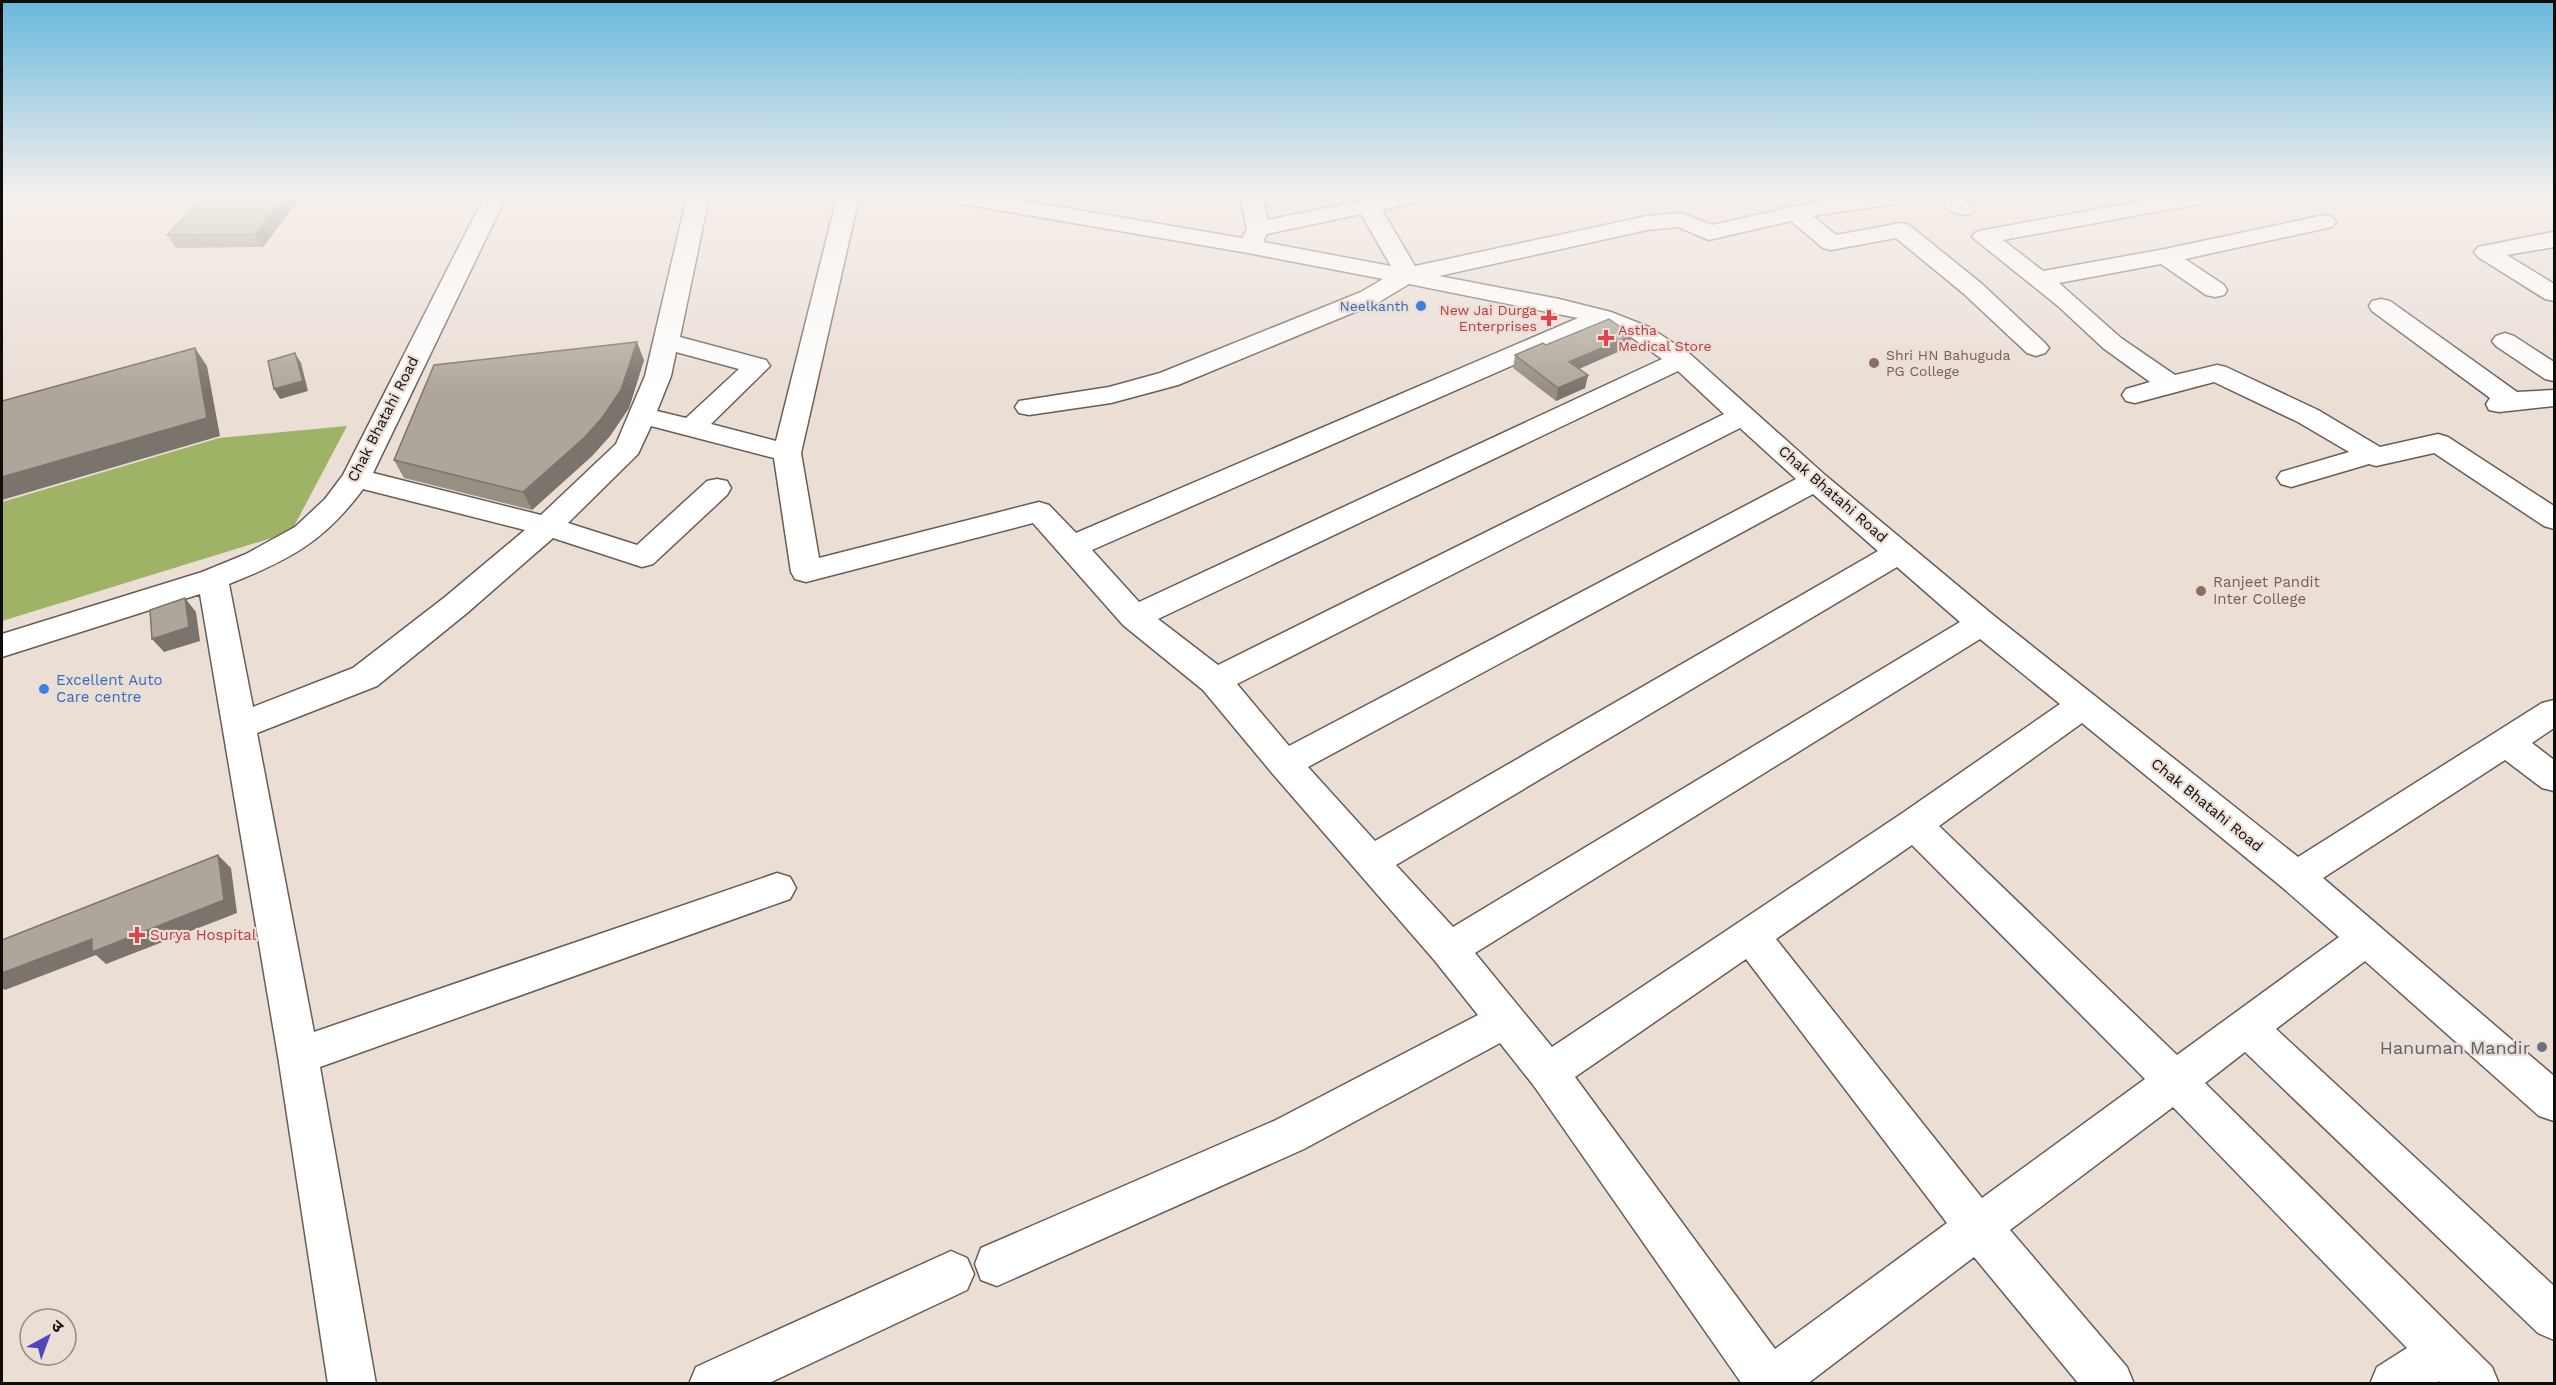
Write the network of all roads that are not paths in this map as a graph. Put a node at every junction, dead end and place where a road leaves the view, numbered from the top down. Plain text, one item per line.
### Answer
1 (462, 262) edge
2 (680, 262) edge
3 (833, 262) edge
4 (1354, 262) edge
5 (1400, 262) edge
6 (1471, 262) edge
7 (1939, 262) edge
8 (2016, 262) edge
9 (2135, 262) edge
10 (2174, 262) edge
11 (2502, 262) edge
12 (1408, 275) junction
13 (2038, 279) junction
14 (2215, 290) dead end
15 (2554, 294) edge
16 (2381, 306) dead end
17 (1602, 317) junction
18 (2505, 341) dead end
19 (657, 346) junction
20 (2036, 348) dead end
21 (1681, 360) junction
22 (440, 373) edge
23 (2554, 373) edge
24 (404, 377) junction
25 (2171, 384) junction
26 (2135, 395) dead end
27 (2554, 398) edge
28 (1029, 407) dead end
29 (642, 415) junction
30 (1743, 415) junction
31 (691, 428) junction
32 (787, 453) junction
33 (2372, 454) junction
34 (356, 478) junction
35 (2291, 478) dead end
36 (1815, 481) junction
37 (717, 489) dead end
38 (2554, 519) edge
39 (547, 526) junction
40 (1072, 547) junction
41 (1900, 552) junction
42 (213, 579) junction
43 (1134, 617) junction
44 (1982, 623) junction
45 (2, 645) edge
46 (1215, 681) junction
47 (2083, 705) junction
48 (2554, 712) edge
49 (239, 726) junction
50 (2508, 744) junction
51 (1284, 764) junction
52 (2554, 778) edge
53 (1914, 824) junction
54 (1370, 862) junction
55 (2296, 877) junction
56 (777, 888) dead end
57 (1752, 936) junction
58 (2366, 939) junction
59 (1449, 949) junction
60 (1506, 1020) junction
61 (2246, 1027) junction
62 (298, 1056) junction
63 (1548, 1073) junction
64 (2174, 1080) junction
65 (2554, 1102) edge
66 (1977, 1226) junction
67 (998, 1264) dead end
68 (951, 1274) dead end
69 (2554, 1317) edge
70 (2442, 1351) junction
71 (721, 1382) edge
72 (352, 1383) edge
73 (1769, 1383) edge
74 (2110, 1383) edge
75 (2394, 1383) edge
76 (2475, 1383) edge

1 - 24 street, Chak Bhatahi Road
2 - 19 street
3 - 32 street
4 - 12 street, Chak Bhatahi Road
5 - 12 street
6 - 12 street
7 - 20 street
8 - 13 street
9 - 13 street
10 - 14 street
11 - 15 street
12 - 17 street, Chak Bhatahi Road
12 - 28 street
13 - 25 street
16 - 27 street
17 - 21 street, Chak Bhatahi Road
17 - 40 street
18 - 23 street
19 - 29 street
19 - 31 street
21 - 30 street, Chak Bhatahi Road
21 - 43 street
22 - 24 street
24 - 34 street, Chak Bhatahi Road
25 - 26 street
25 - 33 street
29 - 31 street
29 - 39 street
30 - 36 street, Chak Bhatahi Road
30 - 46 street
31 - 32 street
32 - 40 street
33 - 35 street
33 - 38 street
34 - 39 street
34 - 42 street, Chak Bhatahi Road
36 - 41 street, Chak Bhatahi Road
36 - 51 street
37 - 39 street
39 - 49 street
40 - 43 street
41 - 44 street, Chak Bhatahi Road
41 - 54 street
42 - 45 street, Chak Bhatahi Road
42 - 49 street
43 - 46 street
44 - 47 street, Chak Bhatahi Road
44 - 59 street
46 - 51 street
47 - 53 street
47 - 55 street, Chak Bhatahi Road
48 - 50 street
49 - 62 street
50 - 52 street
50 - 55 street
51 - 54 street
53 - 57 street
53 - 64 street
54 - 59 street
55 - 58 street, Chak Bhatahi Road
56 - 62 street
57 - 63 street
57 - 66 street
58 - 61 street
58 - 65 street, Chak Bhatahi Road
59 - 60 street
60 - 63 street
60 - 67 street
61 - 64 street
61 - 69 street
62 - 72 street
63 - 73 street
64 - 66 street
64 - 70 street
66 - 73 street
66 - 74 street
68 - 71 street
70 - 75 street
70 - 76 street

